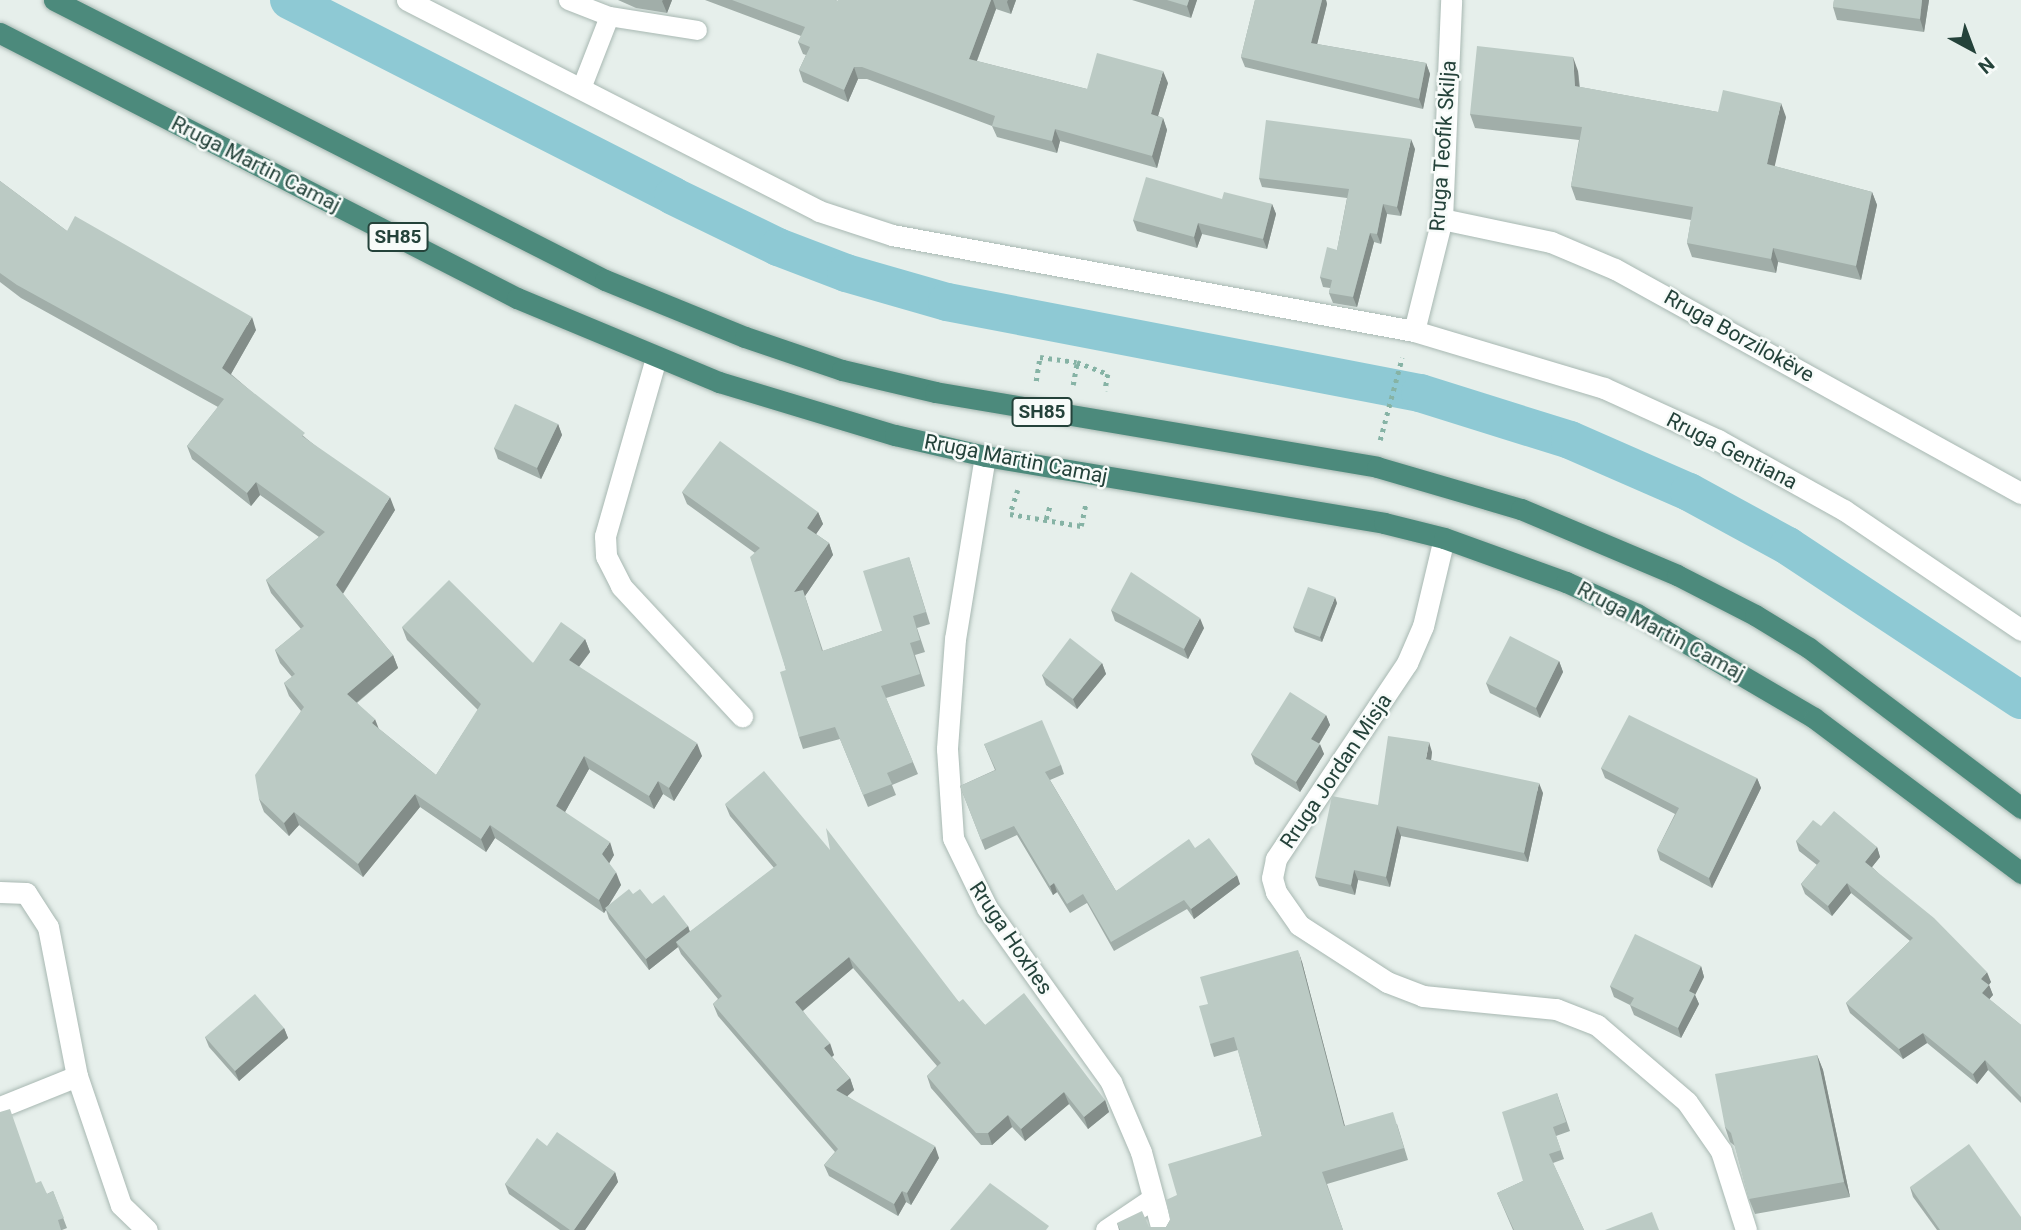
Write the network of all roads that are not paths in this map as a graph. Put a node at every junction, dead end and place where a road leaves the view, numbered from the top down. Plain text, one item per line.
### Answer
1 (54, 0) edge
2 (407, 0) edge
3 (568, 0) edge
4 (1451, 0) edge
5 (609, 16) junction
6 (697, 30) dead end
7 (0, 33) edge
8 (581, 88) junction
9 (1442, 219) junction
10 (1414, 331) junction
11 (656, 358) junction
12 (985, 456) junction
13 (2021, 493) edge
14 (1444, 538) junction
15 (2021, 630) edge
16 (742, 716) dead end
17 (2021, 808) edge
18 (2021, 873) edge
19 (0, 892) edge
20 (77, 1076) junction
21 (0, 1107) edge
22 (1152, 1199) junction
23 (147, 1230) edge
24 (1106, 1230) edge
25 (1162, 1230) edge
26 (1746, 1230) edge

1 - 17 highway, SH85
2 - 8 street, Rruga Gentiana
3 - 5 lane
4 - 9 street, Rruga Teofik Skilja
5 - 6 lane
5 - 8 lane
7 - 11 highway, Rruga Martin Camaj / SH85
8 - 10 street, Rruga Gentiana
9 - 10 street, Rruga Teofik Skilja
9 - 13 street, Rruga Borzilokëve
10 - 15 street, Rruga Gentiana
11 - 12 highway, Rruga Martin Camaj / SH85
11 - 16 street
12 - 14 highway, Rruga Martin Camaj / SH85
12 - 22 street, Rruga Hoxhes
14 - 18 highway, Rruga Martin Camaj / SH85
14 - 26 street, Rruga Jordan Misja
19 - 20 street
20 - 21 street
20 - 23 street
22 - 24 street
22 - 25 street, Rruga Hoxhes

